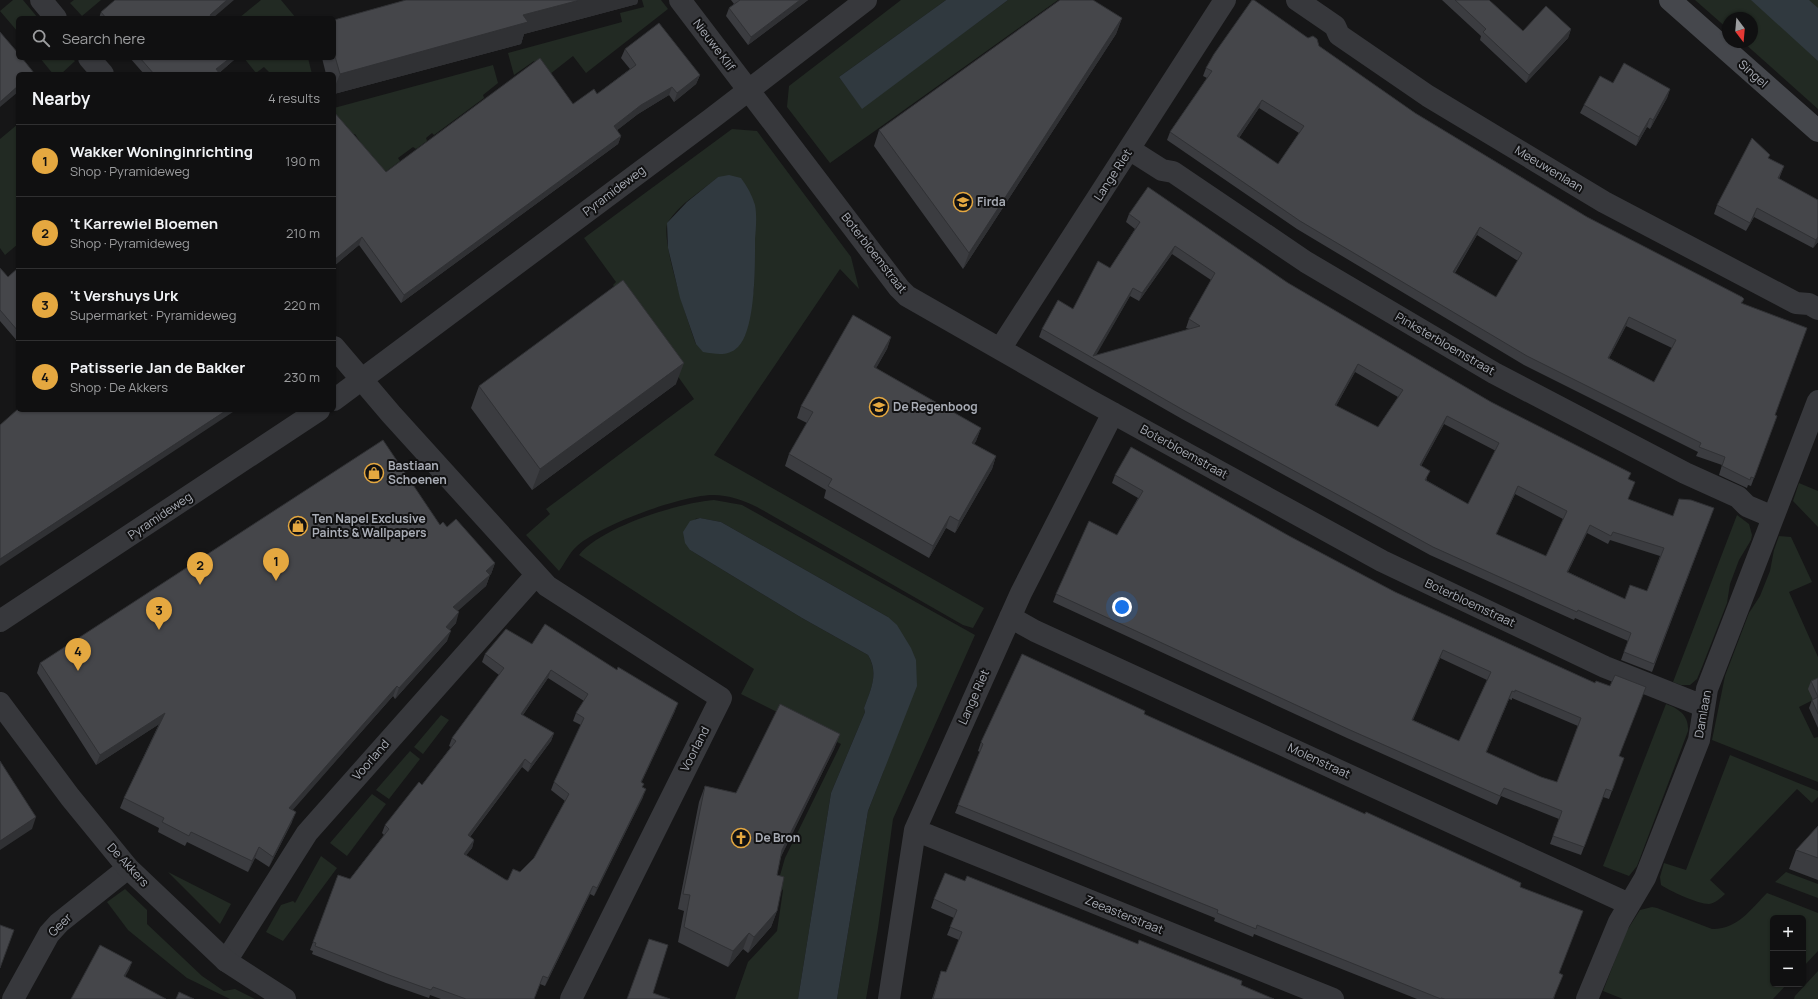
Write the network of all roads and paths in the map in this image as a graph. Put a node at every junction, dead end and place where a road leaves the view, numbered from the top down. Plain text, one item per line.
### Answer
1 (41, 0) edge
2 (680, 0) edge
3 (866, 0) edge
4 (1225, 0) edge
5 (1297, 0) edge
6 (1670, 0) edge
7 (54, 16) edge
8 (91, 60) edge
9 (101, 72) edge
10 (748, 90) junction
11 (1818, 131) edge
12 (1129, 149) junction
13 (1818, 310) edge
14 (336, 349) edge
15 (1000, 349) junction
16 (361, 379) junction
17 (336, 398) edge
18 (1818, 401) edge
19 (316, 412) edge
20 (1113, 413) junction
21 (1773, 517) junction
22 (536, 575) junction
23 (1010, 617) junction
24 (0, 621) edge
25 (0, 703) edge
26 (1703, 706) junction
27 (915, 830) junction
28 (128, 868) junction
29 (1629, 904) junction
30 (226, 961) junction
31 (14, 999) edge
32 (285, 999) edge
33 (571, 999) edge
34 (889, 999) edge
35 (1333, 999) edge
36 (1587, 999) edge

1 - 7 street
2 - 10 street, Nieuwe Klif
3 - 10 street, Pyramideweg
4 - 12 street, Lange Riet
5 - 13 street, Meeuwenlaan
6 - 11 main road, Singel
8 - 9 street
10 - 15 street, Boterbloemstraat
10 - 16 street, Pyramideweg
12 - 15 street, Lange Riet
12 - 21 street, Pinksterbloemstraat
14 - 16 street
15 - 20 street, Boterbloemstraat
16 - 17 street, Pyramideweg
16 - 22 street, Voorland
18 - 21 street, Damlaan
19 - 24 street, Pyramideweg
20 - 23 street, Lange Riet
20 - 26 street, Boterbloemstraat
21 - 26 street, Damlaan
22 - 30 street, Voorland
22 - 33 street, Voorland
23 - 27 street, Lange Riet
23 - 29 street, Molenstraat
25 - 28 street, De Akkers
26 - 29 street, Damlaan
27 - 34 street, Lange Riet
27 - 35 street, Zeeasterstraat
28 - 30 street, De Akkers
28 - 31 street, Geer
29 - 36 street, Damlaan
30 - 32 street, De Akkers

